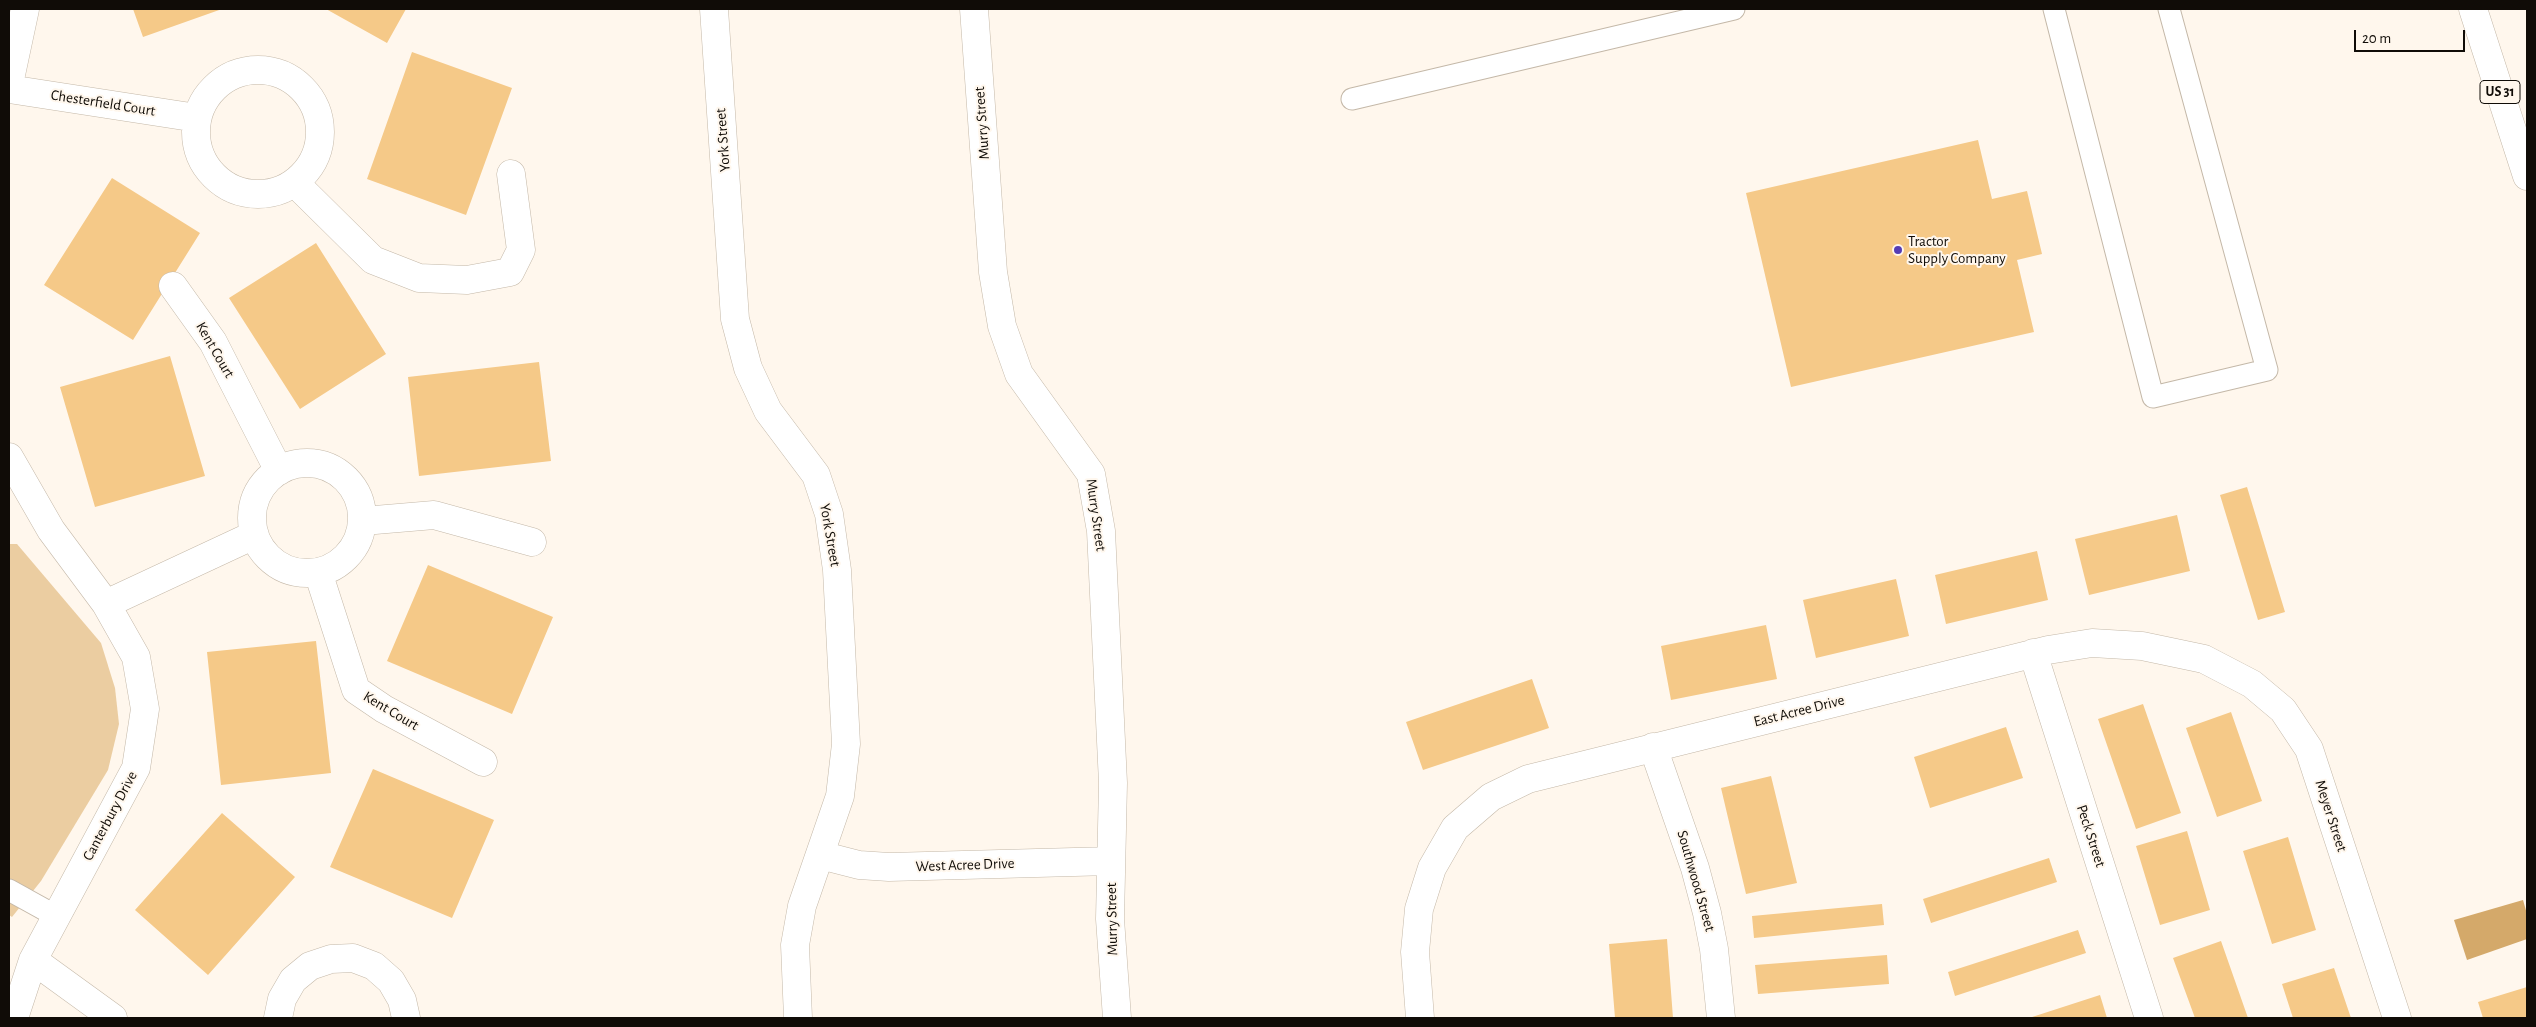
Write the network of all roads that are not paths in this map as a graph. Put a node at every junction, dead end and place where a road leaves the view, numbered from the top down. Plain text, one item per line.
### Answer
1 (25, 9) edge
2 (714, 9) edge
3 (974, 9) edge
4 (1734, 9) edge
5 (2054, 9) edge
6 (2169, 9) edge
7 (2473, 9) edge
8 (9, 84) edge
9 (9, 89) edge
10 (1352, 99) dead end
11 (197, 118) junction
12 (511, 174) dead end
13 (2527, 176) edge
14 (295, 183) junction
15 (174, 286) dead end
16 (9, 457) edge
17 (279, 471) junction
18 (362, 521) junction
19 (254, 535) junction
20 (532, 542) dead end
21 (318, 572) junction
22 (106, 604) junction
23 (2033, 653) junction
24 (2204, 659) joint
25 (1653, 748) junction
26 (483, 762) dead end
27 (820, 855) junction
28 (1111, 860) junction
29 (9, 890) edge
30 (56, 916) junction
31 (33, 960) junction
32 (14, 1018) edge
33 (113, 1018) edge
34 (278, 1018) edge
35 (406, 1018) edge
36 (798, 1018) edge
37 (1117, 1018) edge
38 (1420, 1018) edge
39 (1721, 1018) edge
40 (2150, 1018) edge
41 (2397, 1018) edge

1 - 8 street
2 - 27 street, York Street
3 - 28 street, Murry Street
4 - 10 lane
5 - 6 lane
7 - 13 street, US 31
9 - 11 street, Chesterfield Court
11 - 14 street
11 - 14 street
12 - 14 street
15 - 17 street, Kent Court
16 - 22 street, Canterbury Drive
17 - 18 street
17 - 19 street
18 - 20 street
18 - 21 street
19 - 21 street
19 - 22 street
21 - 26 street, Kent Court
22 - 30 street, Canterbury Drive
23 - 24 street, East Acree Drive
23 - 25 street, East Acree Drive
23 - 40 street, Peck Street
24 - 41 street, Meyer Street
25 - 38 street, East Acree Drive
25 - 39 street, Southwood Street
27 - 28 street, West Acree Drive
27 - 36 street, York Street
28 - 37 street, Murry Street
29 - 30 lane
30 - 31 street, Canterbury Drive
31 - 32 street, Canterbury Drive
31 - 33 street
34 - 35 street

